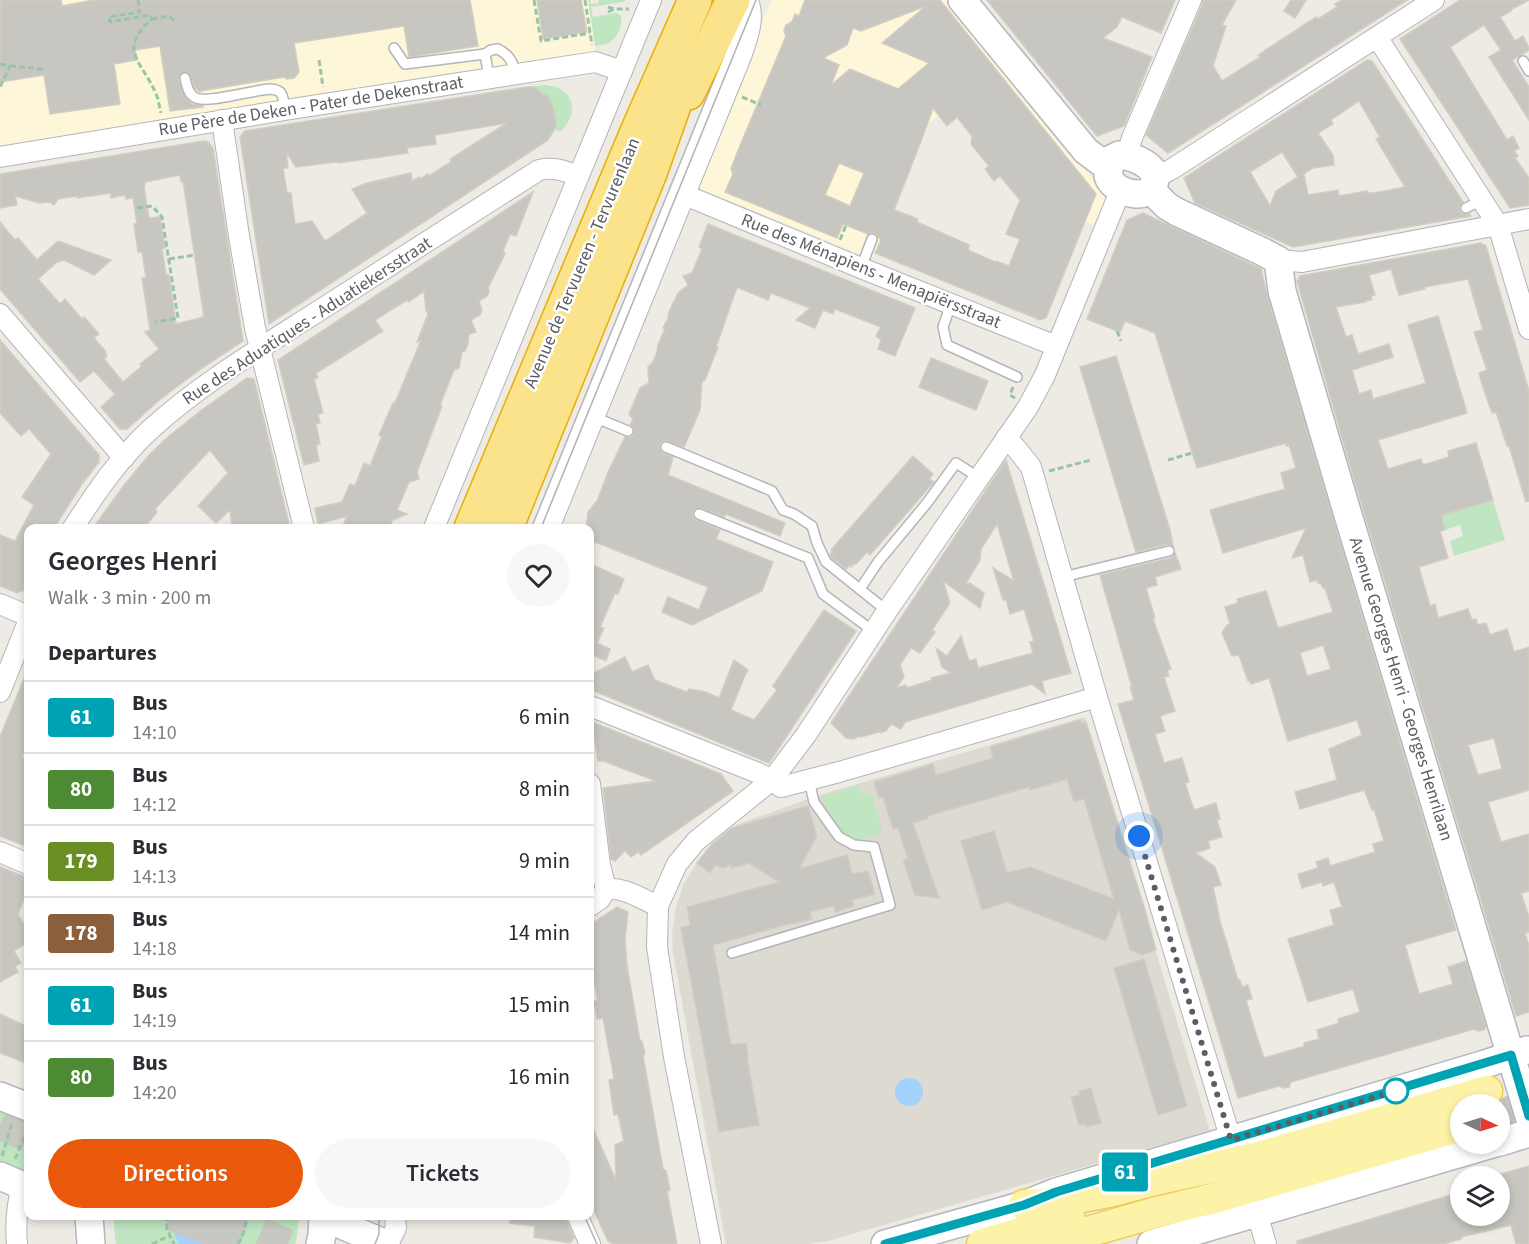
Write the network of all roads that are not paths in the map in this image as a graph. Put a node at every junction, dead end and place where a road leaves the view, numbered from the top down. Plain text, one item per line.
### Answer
1 (651, 0) edge
2 (677, 0) edge
3 (695, 0) edge
4 (714, 0) edge
5 (962, 0) edge
6 (1191, 0) edge
7 (1434, 0) edge
8 (746, 1) edge
9 (1377, 36) junction
10 (394, 48) dead end
11 (485, 54) junction
12 (1523, 61) dead end
13 (622, 71) junction
14 (1529, 71) edge
15 (515, 74) junction
16 (186, 78) dead end
17 (489, 78) junction
18 (285, 110) junction
19 (222, 120) junction
20 (637, 132) junction
21 (0, 157) edge
22 (1119, 171) junction
23 (650, 173) junction
24 (578, 176) junction
25 (1153, 184) junction
26 (686, 195) junction
27 (1529, 219) edge
28 (1498, 225) junction
29 (873, 239) dead end
30 (1278, 260) junction
31 (861, 268) junction
32 (951, 304) junction
33 (0, 314) edge
34 (1529, 329) edge
35 (1056, 346) junction
36 (260, 349) junction
37 (1017, 377) dead end
38 (594, 417) junction
39 (628, 431) dead end
40 (1006, 438) junction
41 (666, 447) dead end
42 (124, 458) junction
43 (978, 477) junction
44 (699, 514) dead end
45 (76, 524) edge
46 (303, 524) edge
47 (436, 524) edge
48 (473, 524) edge
49 (508, 524) edge
50 (539, 524) edge
51 (551, 524) edge
52 (1169, 551) dead end
53 (1063, 577) junction
54 (860, 589) junction
55 (0, 604) edge
56 (887, 610) junction
57 (24, 614) edge
58 (873, 631) junction
59 (24, 632) edge
60 (0, 692) edge
61 (1097, 697) junction
62 (594, 708) edge
63 (772, 780) junction
64 (809, 780) junction
65 (594, 816) edge
66 (0, 852) edge
67 (24, 862) edge
68 (606, 889) junction
69 (594, 903) edge
70 (658, 906) junction
71 (732, 952) dead end
72 (1520, 1052) edge
73 (1486, 1091) dead end
74 (0, 1096) edge
75 (21, 1115) edge
76 (1529, 1116) edge
77 (1450, 1129) edge
78 (1529, 1133) edge
79 (1510, 1139) edge
80 (1231, 1140) junction
81 (1458, 1154) edge
82 (1255, 1158) junction
83 (13, 1173) edge
84 (1211, 1199) junction
85 (1024, 1205) junction
86 (1257, 1213) junction
87 (89, 1220) edge
88 (323, 1220) edge
89 (332, 1220) edge
90 (395, 1220) edge
91 (579, 1220) edge
92 (17, 1244) edge
93 (91, 1244) edge
94 (320, 1244) edge
95 (387, 1244) edge
96 (590, 1244) edge
97 (711, 1244) edge
98 (885, 1244) edge
99 (982, 1244) edge
100 (1046, 1244) edge
101 (1100, 1244) edge
102 (1151, 1244) edge
103 (1266, 1244) edge

1 - 13 street, Avenue de Tervueren - Tervurenlaan
2 - 20 highway
3 - 20 highway, Avenue de Tervueren - Tervurenlaan
4 - 23 highway, Avenue de Tervueren - Tervurenlaan
5 - 22 street
6 - 22 street
7 - 9 street
8 - 23 highway
8 - 26 street
8 - 50 lane
9 - 25 street
9 - 28 street
10 - 11 lane
11 - 15 lane
11 - 17 lane
12 - 14 lane
13 - 15 street, Rue Père de Deken - Pater de Dekenstraat
13 - 24 street, Avenue de Tervueren - Tervurenlaan
15 - 17 street, Rue Père de Deken - Pater de Dekenstraat
16 - 18 lane
17 - 18 street, Rue Père de Deken - Pater de Dekenstraat
18 - 19 street, Rue Père de Deken - Pater de Dekenstraat
19 - 21 street, Rue Père de Deken - Pater de Dekenstraat
19 - 36 street
20 - 48 highway, Avenue de Tervueren - Tervurenlaan
22 - 25 street
22 - 35 street
23 - 49 highway, Avenue de Tervueren - Tervurenlaan
24 - 36 street, Rue des Aduatiques - Aduatiekersstraat
24 - 47 street, Avenue de Tervueren - Tervurenlaan
25 - 30 street
26 - 31 street, Rue des Ménapiens - Menapiërsstraat
26 - 38 street
27 - 28 street
28 - 30 street
28 - 34 street
29 - 31 lane
30 - 72 street, Avenue Georges Henri - Georges Henrilaan
31 - 32 street, Rue des Ménapiens - Menapiërsstraat
32 - 35 street, Rue des Ménapiens - Menapiërsstraat
32 - 37 lane
33 - 42 street
35 - 40 street
36 - 42 street, Rue des Aduatiques - Aduatiekersstraat
36 - 46 street
38 - 39 lane
38 - 51 street
40 - 43 street
40 - 53 street
41 - 54 lane
42 - 45 street, Rue des Aduatiques - Aduatiekersstraat
43 - 54 lane
43 - 56 street
44 - 58 lane
52 - 53 lane
53 - 61 street
54 - 56 lane
55 - 57 street
56 - 58 street
58 - 63 street
59 - 60 street
61 - 64 street
61 - 80 street
62 - 63 street
63 - 64 street
63 - 70 street
64 - 71 lane
65 - 68 street
66 - 67 street
68 - 69 street
68 - 70 street
70 - 97 street
72 - 76 street, Avenue Georges Henri - Georges Henrilaan
72 - 80 street
73 - 82 main road
74 - 75 street
77 - 84 main road
78 - 79 street
80 - 85 street
81 - 86 street
82 - 85 main road
82 - 99 main road
83 - 92 street
84 - 100 main road
84 - 101 main road
85 - 98 street
86 - 102 street
86 - 103 street
87 - 93 street
88 - 94 street
89 - 95 street
90 - 95 street
91 - 96 street

